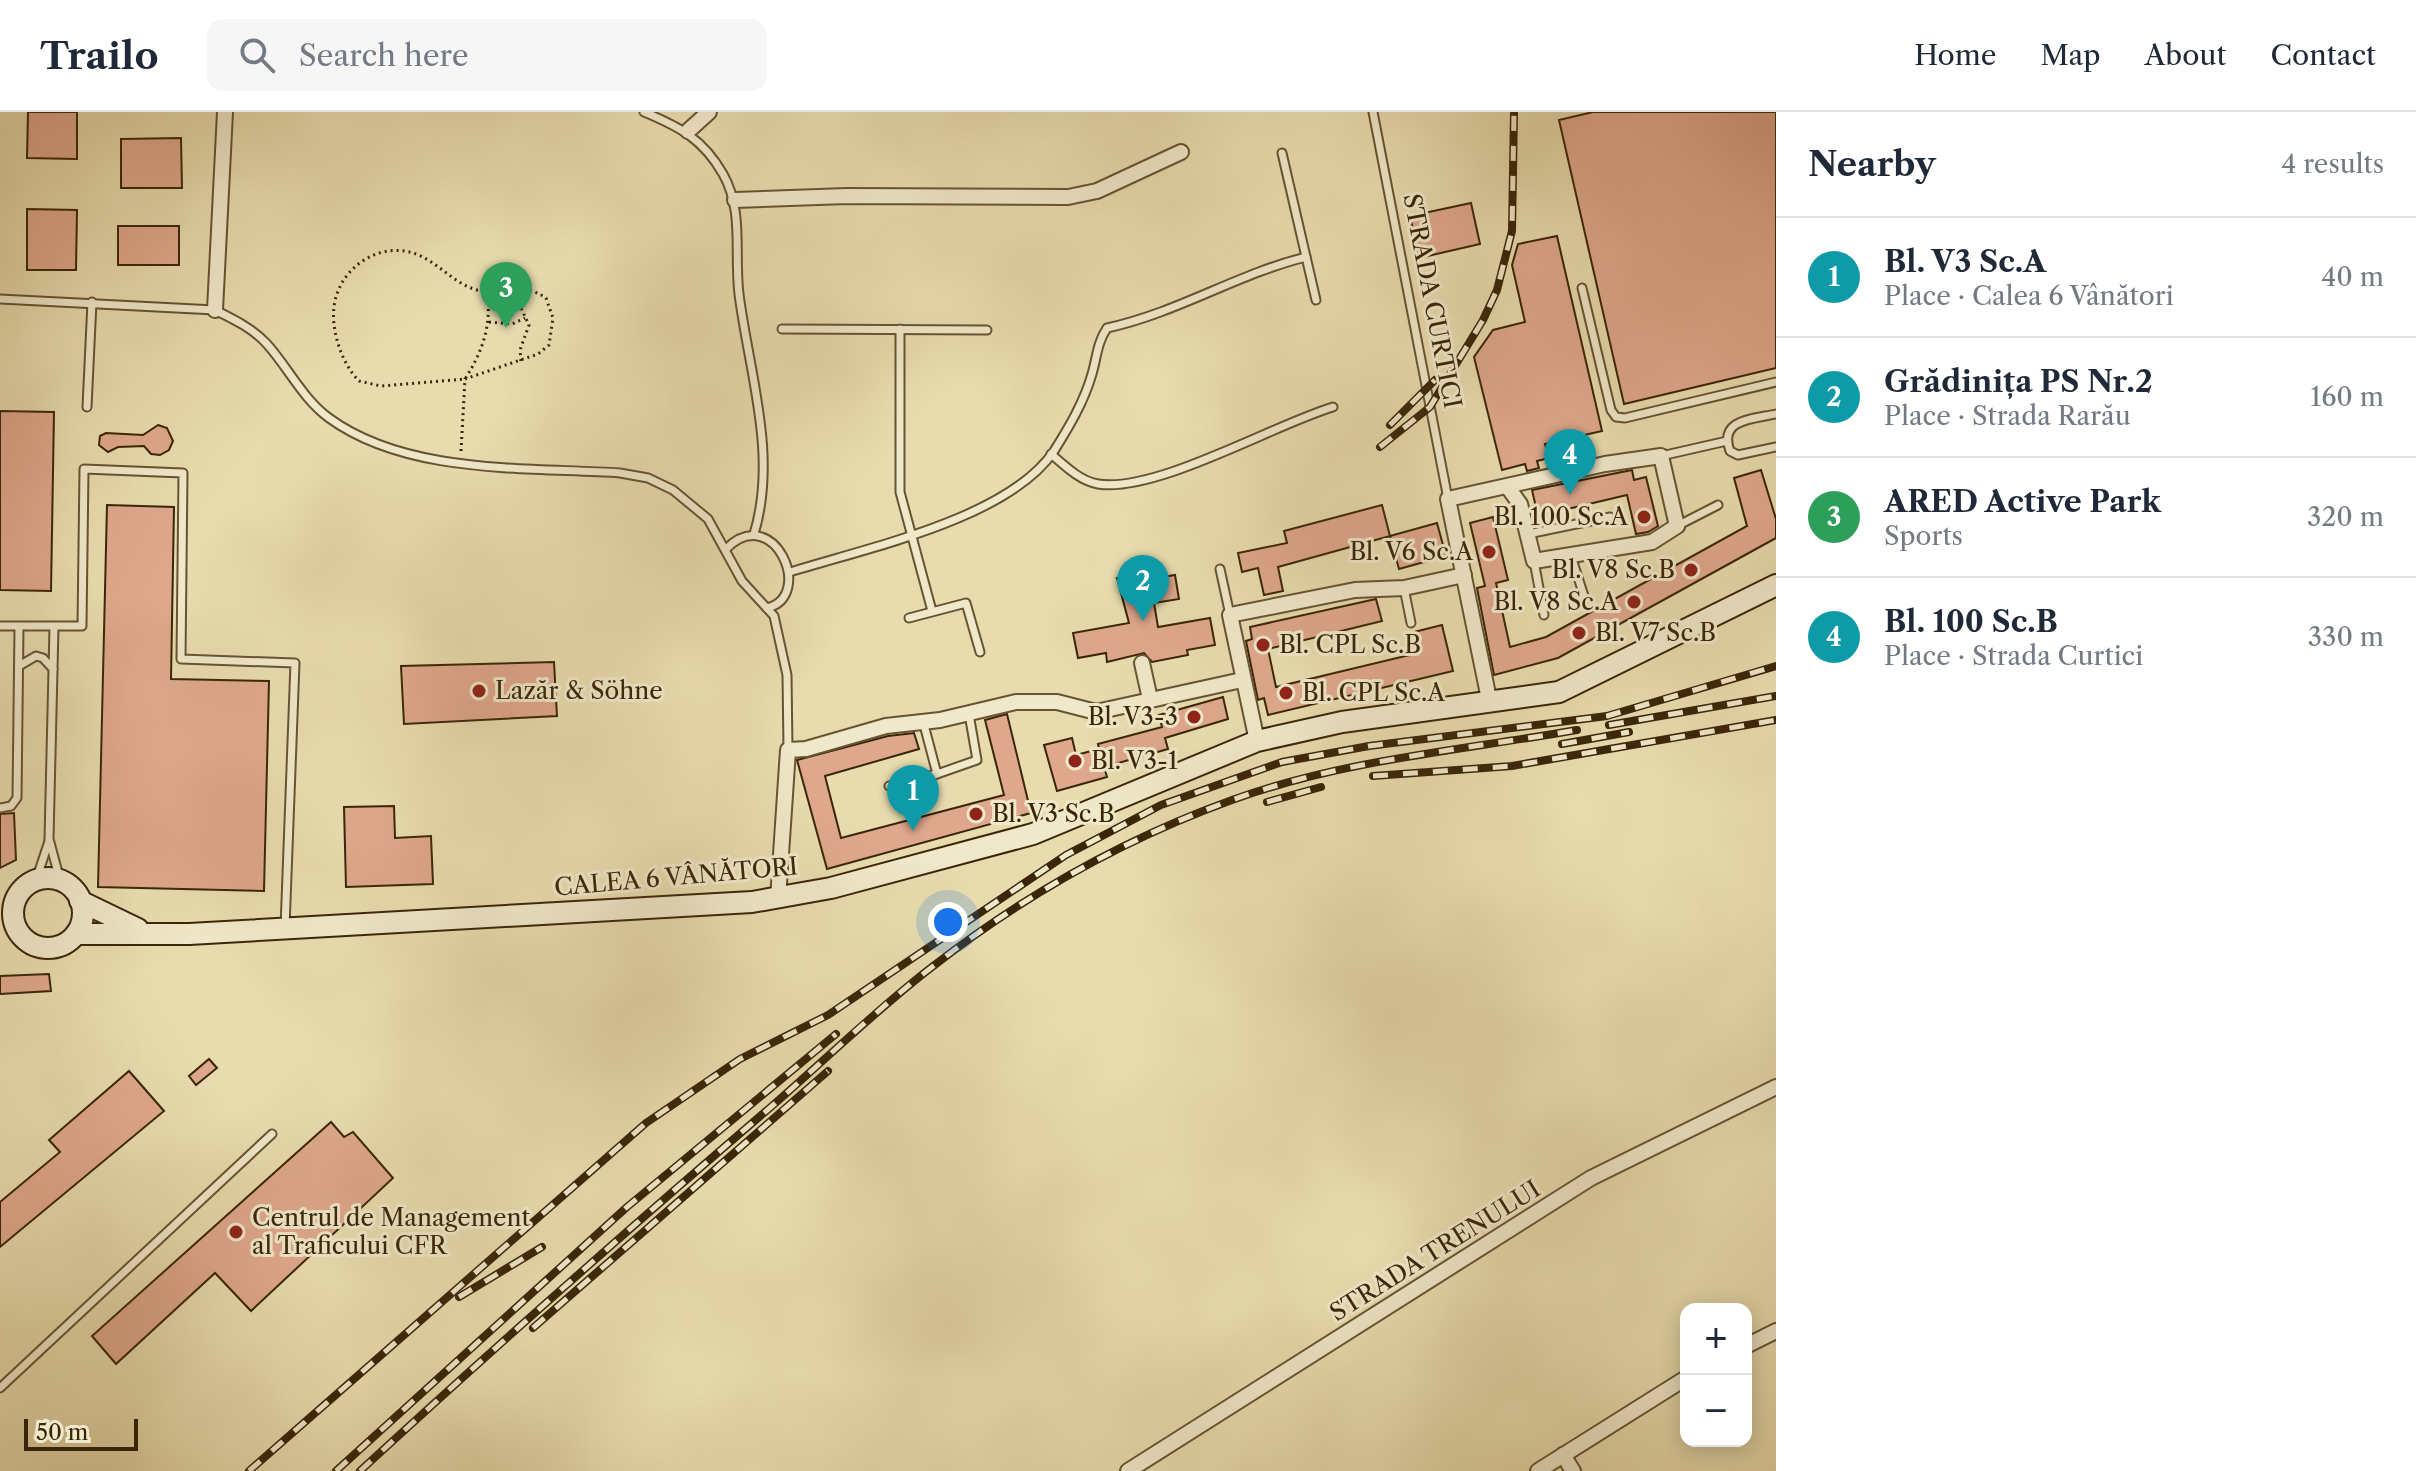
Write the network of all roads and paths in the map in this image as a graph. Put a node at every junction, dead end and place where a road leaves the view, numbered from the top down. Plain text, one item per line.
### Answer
1 (225, 112) edge
2 (644, 112) edge
3 (709, 112) edge
4 (1373, 112) edge
5 (688, 131) junction
6 (1181, 152) dead end
7 (1282, 153) dead end
8 (735, 200) junction
9 (1306, 257) junction
10 (1582, 288) dead end
11 (526, 289) junction
12 (487, 292) junction
13 (0, 299) edge
14 (1316, 300) dead end
15 (92, 302) junction
16 (215, 310) junction
17 (525, 318) junction
18 (489, 322) junction
19 (782, 329) dead end
20 (900, 329) junction
21 (987, 330) dead end
22 (521, 361) junction
23 (465, 379) junction
24 (1776, 382) edge
25 (87, 407) dead end
26 (1333, 407) dead end
27 (1776, 414) edge
28 (1727, 441) junction
29 (1776, 447) edge
30 (1051, 454) junction
31 (1661, 456) junction
32 (461, 463) junction
33 (1507, 486) junction
34 (1448, 499) junction
35 (1718, 505) dead end
36 (1610, 517) dead end
37 (1677, 526) junction
38 (754, 534) junction
39 (912, 534) junction
40 (1528, 534) junction
41 (726, 549) junction
42 (1570, 553) junction
43 (1534, 561) junction
44 (1220, 569) dead end
45 (790, 572) junction
46 (1464, 575) junction
47 (1776, 585) edge
48 (1404, 588) junction
49 (1585, 599) dead end
50 (767, 608) junction
51 (932, 611) junction
52 (1230, 615) junction
53 (1544, 615) dead end
54 (909, 618) dead end
55 (1411, 623) dead end
56 (0, 626) edge
57 (19, 627) junction
58 (54, 627) junction
59 (980, 652) dead end
60 (1142, 663) dead end
61 (18, 668) junction
62 (53, 669) junction
63 (1242, 680) junction
64 (1150, 699) junction
65 (1490, 704) junction
66 (969, 714) junction
67 (923, 721) junction
68 (1257, 741) junction
69 (788, 750) junction
70 (937, 774) junction
71 (889, 786) dead end
72 (0, 808) edge
73 (49, 839) junction
74 (36, 880) junction
75 (60, 880) junction
76 (778, 899) junction
77 (80, 901) junction
78 (7, 908) edge
79 (285, 928) junction
80 (76, 934) junction
81 (149, 934) junction
82 (25, 940) junction
83 (0, 941) edge
84 (1776, 1087) edge
85 (272, 1134) dead end
86 (1776, 1331) edge
87 (1752, 1343) edge
88 (1680, 1382) edge
89 (0, 1388) edge
90 (1563, 1455) junction
91 (1128, 1471) edge
92 (1538, 1471) edge
93 (1573, 1471) edge

1 - 16 street
2 - 5 lane
3 - 5 street
4 - 34 lane, STRADA CURTICI
5 - 8 lane
6 - 8 street
7 - 9 lane
8 - 38 lane
9 - 14 lane
9 - 30 lane
10 - 24 lane
11 - 12 path
11 - 17 path
11 - 22 path
12 - 18 path
12 - 23 path
13 - 15 lane
15 - 16 lane
15 - 25 lane
16 - 32 lane
17 - 18 path
17 - 22 path
18 - 23 path
19 - 20 lane
20 - 21 lane
20 - 39 lane
22 - 23 path
23 - 32 path
26 - 30 lane
27 - 28 lane
28 - 29 lane
28 - 31 lane
30 - 39 lane
31 - 33 street
31 - 37 street
32 - 41 lane
33 - 34 street
33 - 40 street
34 - 46 street, STRADA CURTICI
35 - 37 lane
36 - 40 lane
37 - 42 street
38 - 41 lane
38 - 45 lane
39 - 45 lane
39 - 51 lane
40 - 43 street
41 - 50 lane
42 - 43 street
42 - 49 lane
43 - 53 lane
44 - 52 lane
45 - 50 lane
46 - 48 street
46 - 65 street, STRADA CURTICI
47 - 65 main road, CALEA 6 VÂNĂTORI
48 - 52 street
48 - 55 lane
50 - 69 lane
51 - 54 lane
51 - 59 lane
52 - 63 street
56 - 57 lane
57 - 58 lane
57 - 61 lane
58 - 62 lane
58 - 79 lane
60 - 64 street
61 - 62 lane
61 - 72 lane
62 - 73 lane
63 - 64 street
63 - 68 street
64 - 66 street
65 - 68 main road, CALEA 6 VÂNĂTORI
66 - 67 street
66 - 70 lane
67 - 69 street
67 - 70 lane
68 - 76 main road, CALEA 6 VÂNĂTORI
69 - 76 street
70 - 71 lane
73 - 74 lane
73 - 75 lane
74 - 75 main road
74 - 78 main road
75 - 77 main road
76 - 79 main road, CALEA 6 VÂNĂTORI
77 - 80 main road
77 - 81 main road, CALEA 6 VÂNĂTORI
78 - 82 main road
79 - 81 main road, CALEA 6 VÂNĂTORI
80 - 81 main road, CALEA 6 VÂNĂTORI
80 - 82 main road
82 - 83 main road
84 - 91 street, STRADA TRENULUI
85 - 89 lane
86 - 87 street
88 - 90 street
90 - 92 street
90 - 93 street

